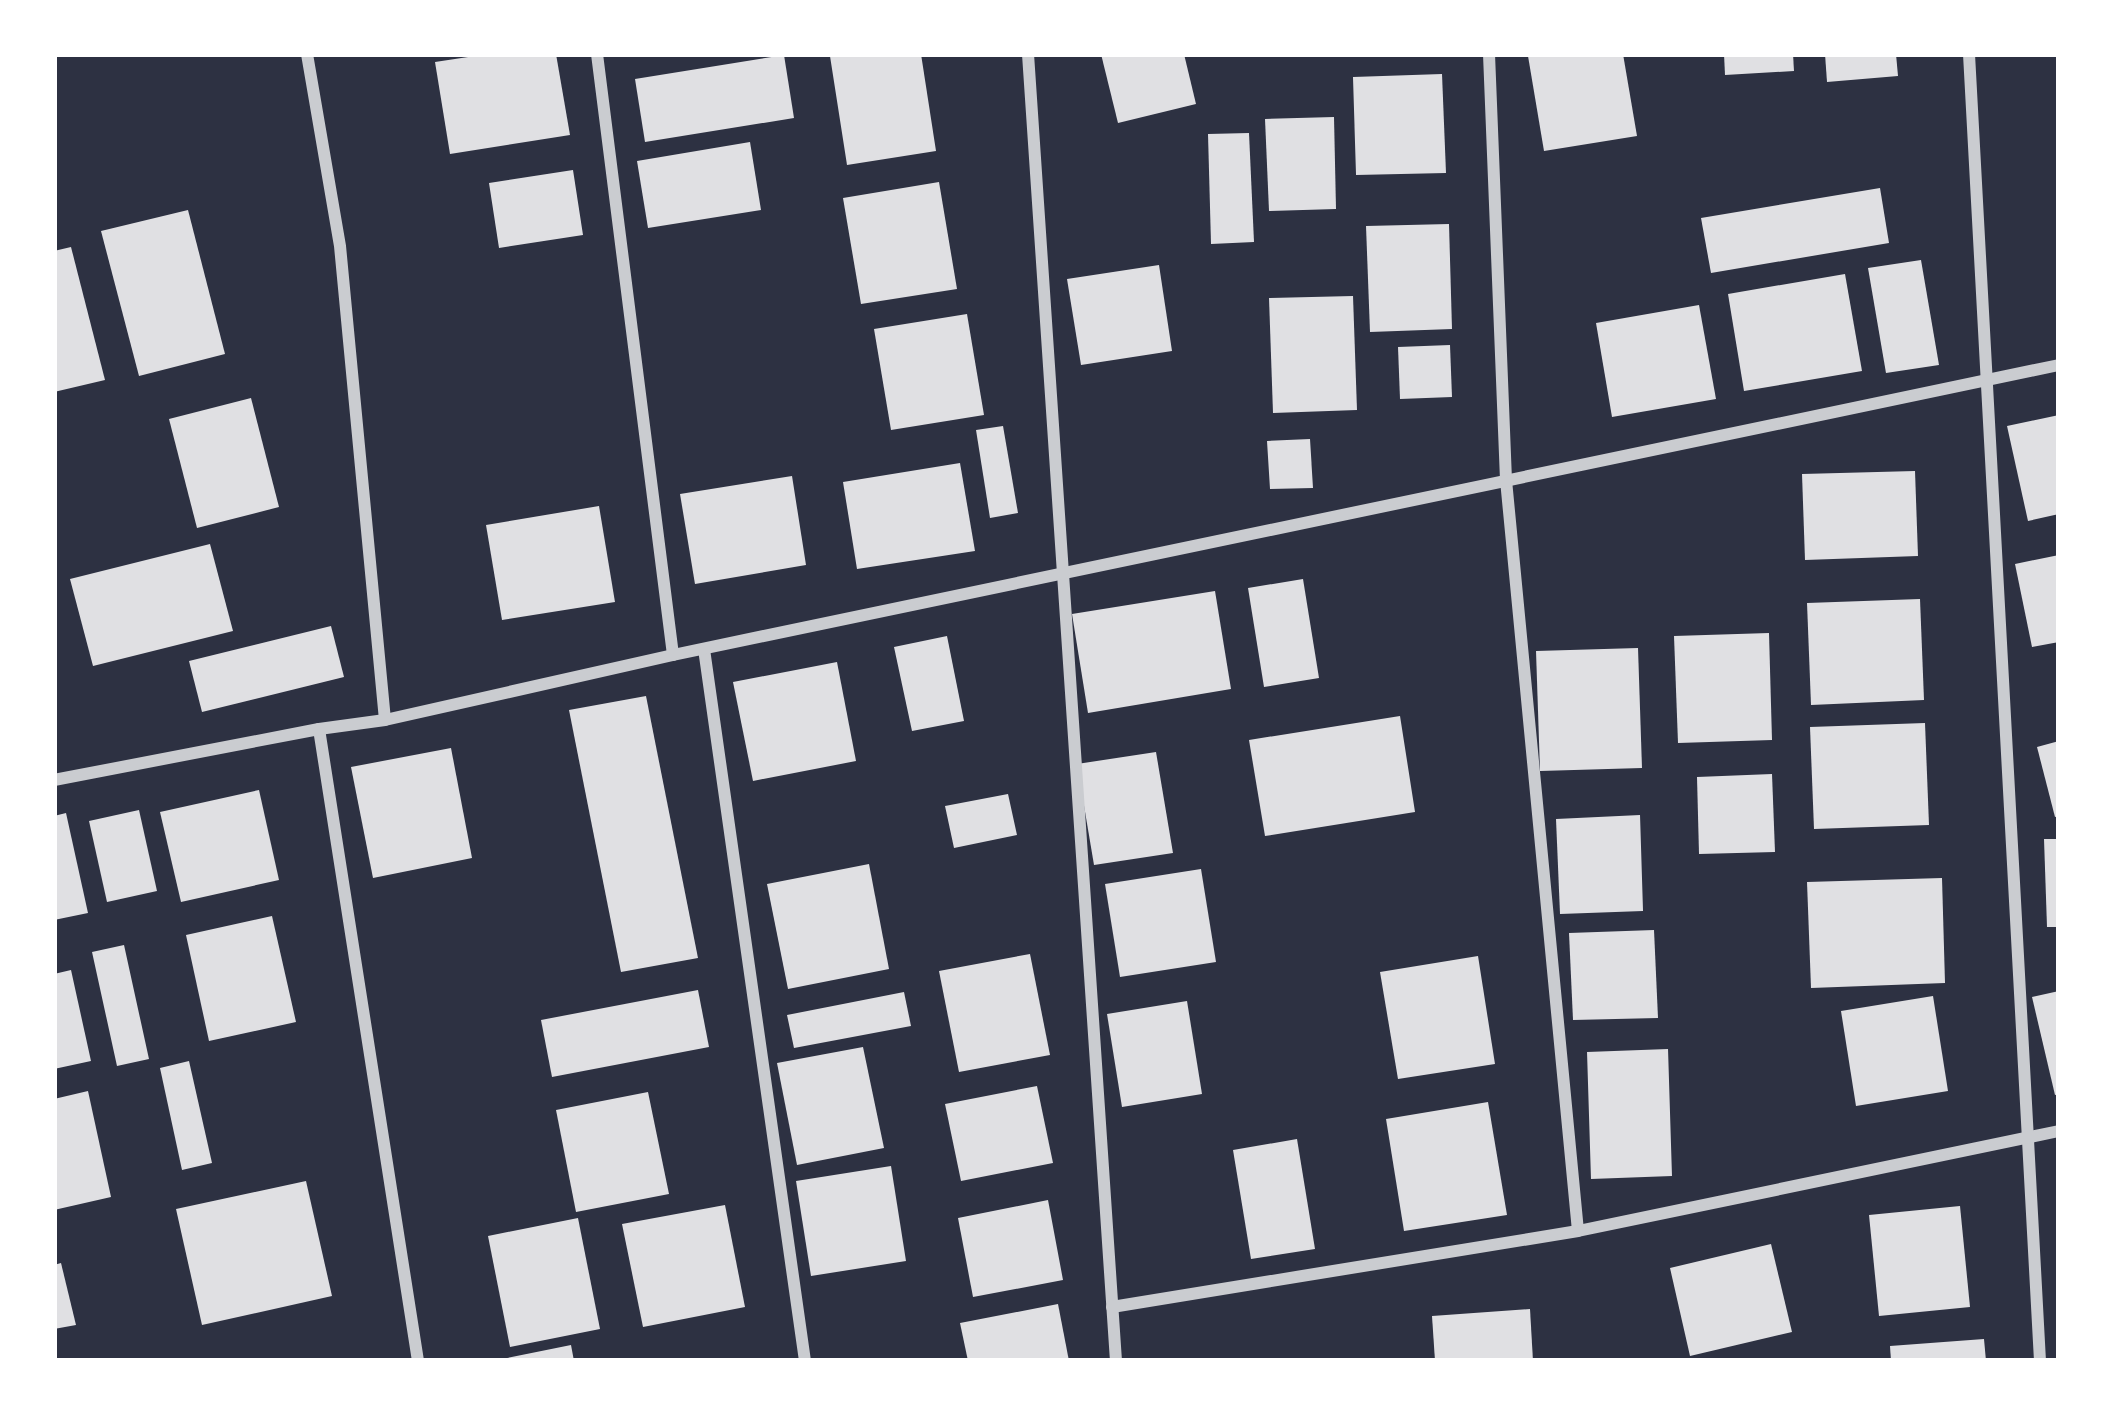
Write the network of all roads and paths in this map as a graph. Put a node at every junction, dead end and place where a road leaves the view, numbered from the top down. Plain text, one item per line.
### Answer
1 (307, 54) edge
2 (597, 54) edge
3 (1028, 54) edge
4 (1490, 54) edge
5 (1969, 54) edge
6 (2059, 365) edge
7 (1987, 380) junction
8 (1506, 480) junction
9 (1063, 574) junction
10 (704, 649) junction
11 (673, 655) junction
12 (385, 720) junction
13 (319, 729) junction
14 (54, 771) edge
15 (55, 780) edge
16 (2059, 1131) edge
17 (2030, 1137) junction
18 (1578, 1231) junction
19 (1112, 1307) junction
20 (418, 1361) edge
21 (805, 1361) edge
22 (1116, 1361) edge
23 (2040, 1361) edge

1 - 12 street
2 - 11 street
3 - 9 street
4 - 8 street
5 - 7 street
6 - 7 street
7 - 8 street
7 - 17 street
8 - 9 street
8 - 18 street
9 - 10 street
9 - 19 street
10 - 11 street
10 - 21 street
11 - 12 street
12 - 13 street
13 - 15 street
13 - 20 street
14 - 15 street
16 - 17 street
17 - 18 street
17 - 23 street
18 - 19 street
19 - 22 street

